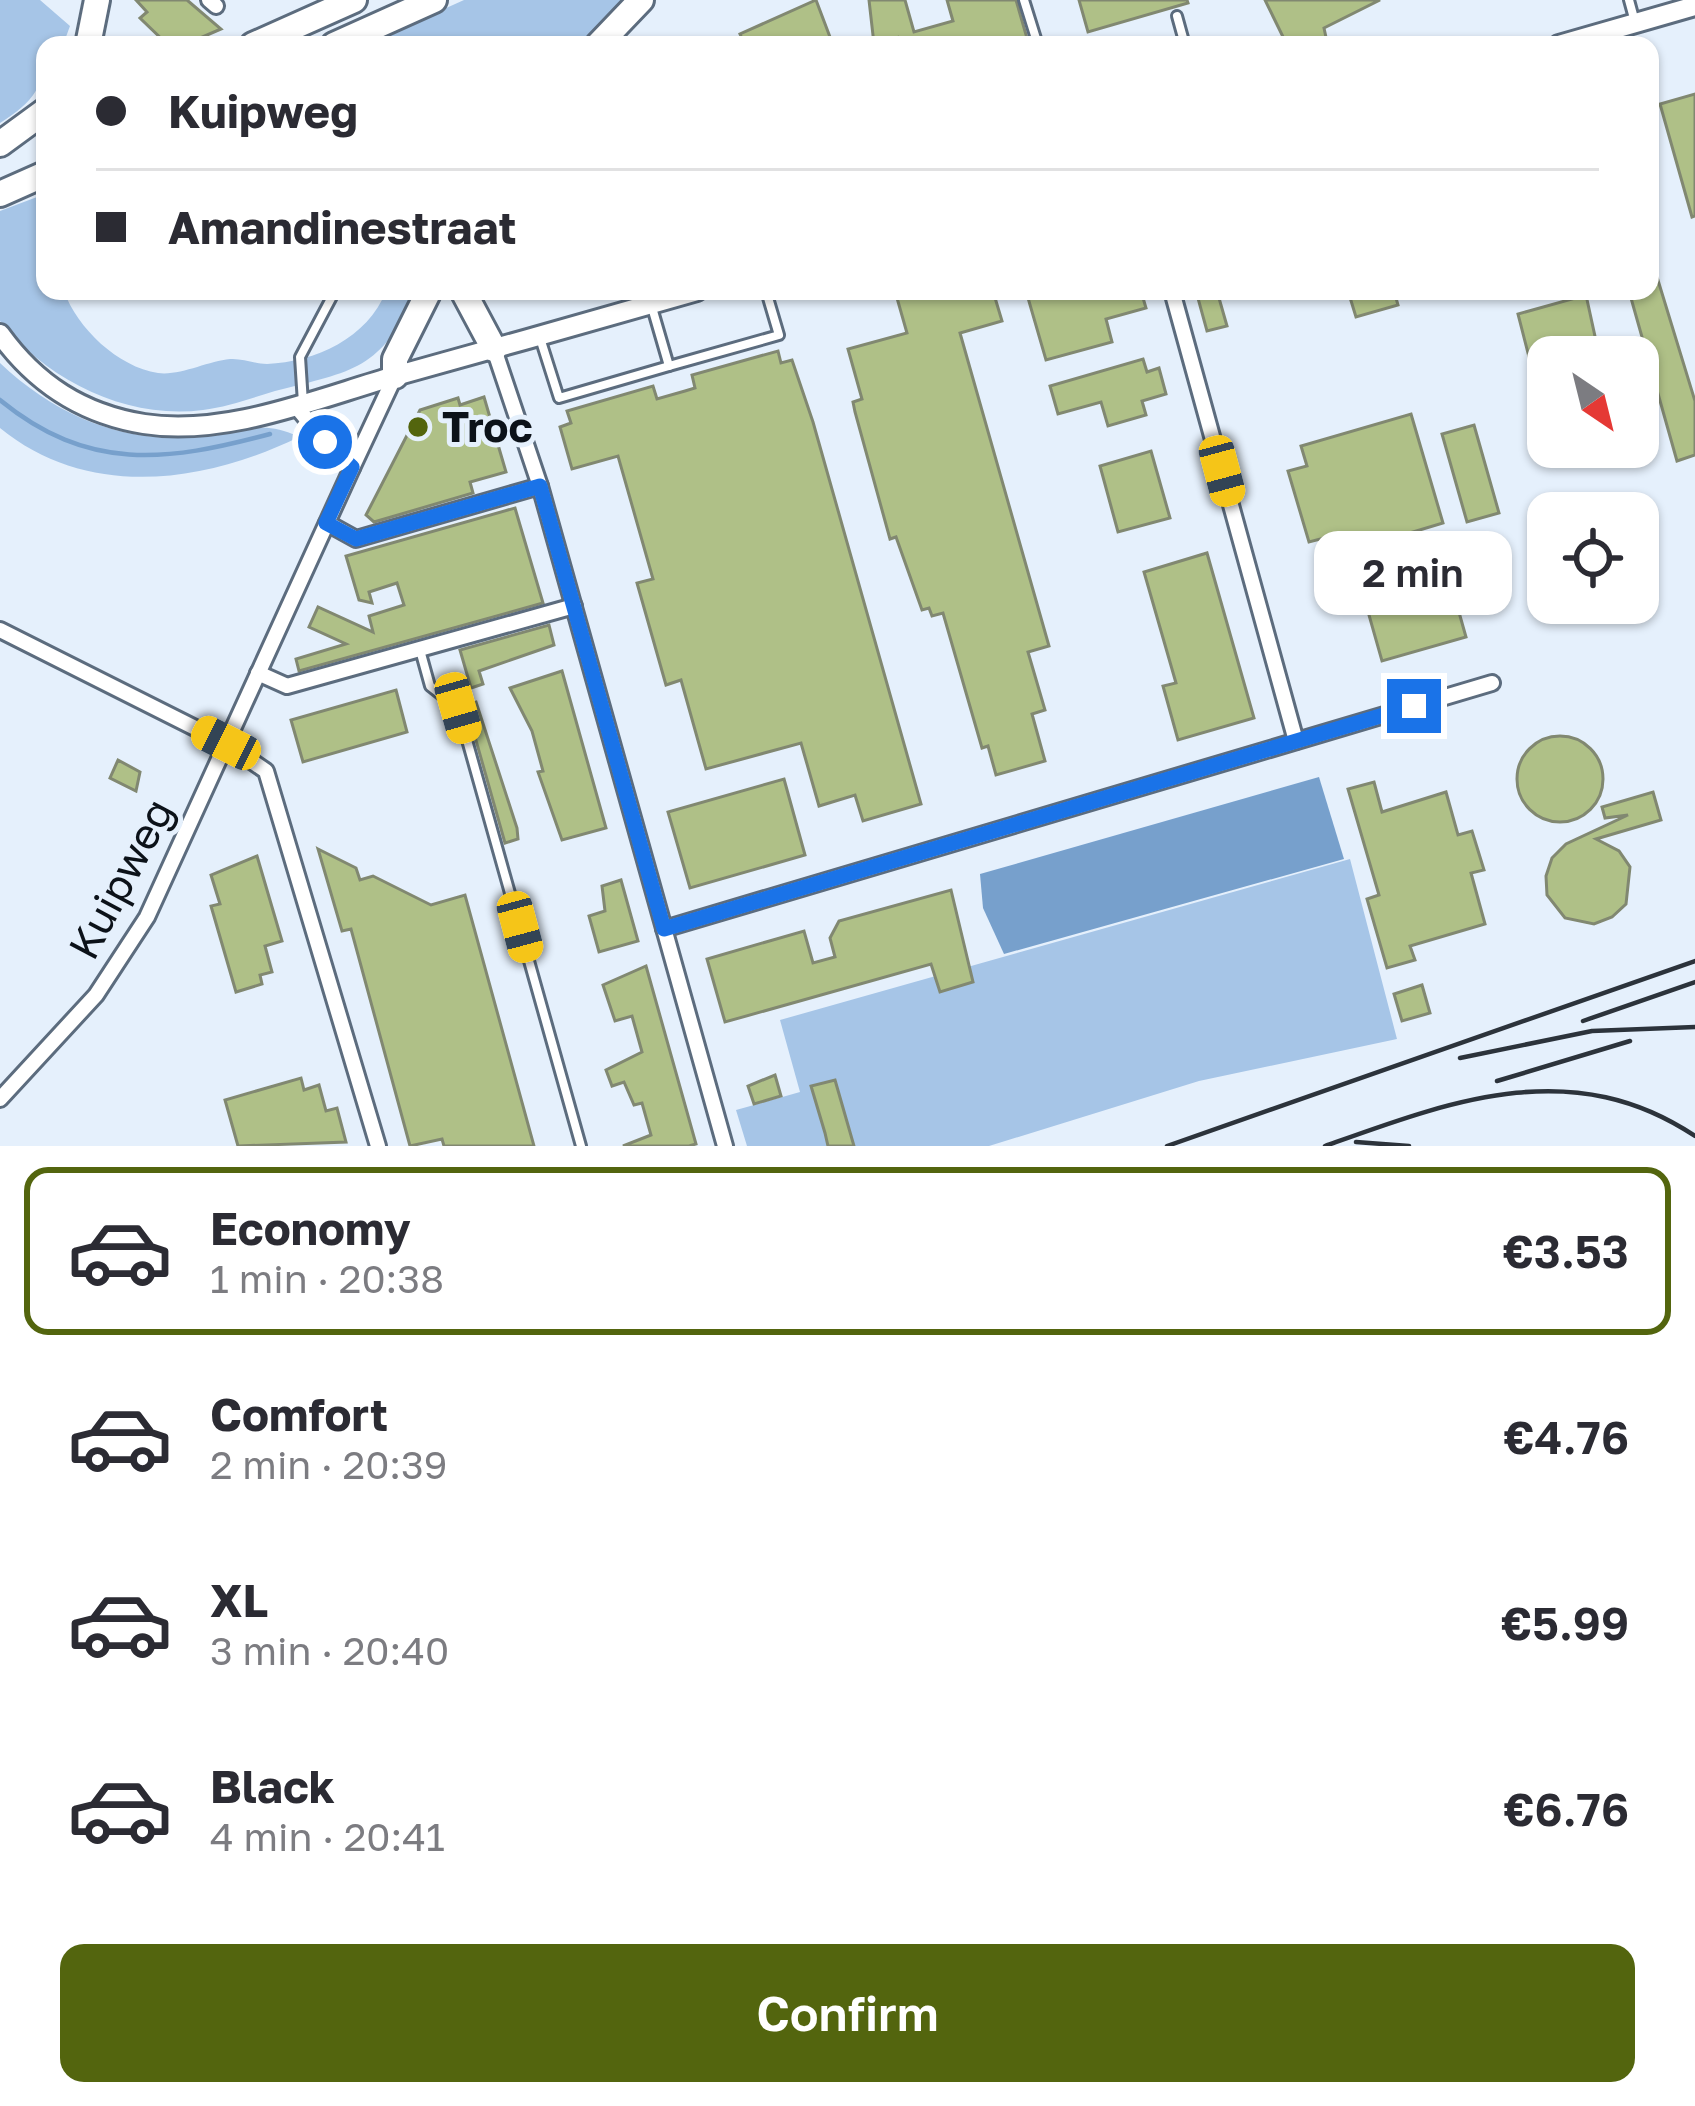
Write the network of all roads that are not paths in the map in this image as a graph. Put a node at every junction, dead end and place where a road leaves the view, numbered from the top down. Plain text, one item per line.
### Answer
1 (97, 0) edge
2 (354, 0) edge
3 (434, 0) edge
4 (641, 0) edge
5 (1024, 0) edge
6 (1629, 0) edge
7 (1695, 6) edge
8 (1177, 16) dead end
9 (1635, 23) junction
10 (90, 36) edge
11 (273, 36) edge
12 (354, 36) edge
13 (607, 36) edge
14 (1035, 36) edge
15 (1183, 36) edge
16 (1590, 36) edge
17 (36, 118) edge
18 (36, 142) edge
19 (0, 144) edge
20 (0, 158) edge
21 (36, 178) edge
22 (0, 194) edge
23 (330, 300) edge
24 (424, 300) edge
25 (665, 300) edge
26 (769, 300) edge
27 (1174, 300) edge
28 (479, 304) edge
29 (651, 304) junction
30 (0, 334) edge
31 (540, 336) junction
32 (494, 349) junction
33 (669, 366) junction
34 (395, 376) junction
35 (299, 404) junction
36 (352, 467) junction
37 (540, 486) junction
38 (326, 523) junction
39 (574, 606) junction
40 (0, 630) edge
41 (420, 649) junction
42 (257, 673) junction
43 (1492, 683) dead end
44 (1296, 741) junction
45 (226, 743) junction
46 (664, 929) junction
47 (0, 1099) edge
48 (377, 1146) edge
49 (580, 1146) edge
50 (725, 1146) edge

1 - 10 highway
2 - 11 highway
3 - 12 highway
4 - 13 highway
5 - 14 lane
6 - 9 lane
7 - 9 main road
8 - 15 lane
9 - 16 main road
17 - 19 highway
18 - 20 highway
21 - 22 highway
23 - 35 lane
24 - 34 highway
25 - 29 main road
26 - 33 lane
27 - 44 street
28 - 32 highway
29 - 31 main road
29 - 33 lane
30 - 35 main road
31 - 32 main road
31 - 33 lane
32 - 34 main road
32 - 37 street
34 - 35 main road
34 - 36 street, Kuipweg
35 - 36 street
36 - 38 street, Kuipweg
37 - 38 street
37 - 39 street
38 - 42 street, Kuipweg
39 - 41 street
39 - 46 street
40 - 45 street
41 - 42 street
41 - 49 lane
42 - 45 street, Kuipweg
43 - 44 street
44 - 46 street
45 - 47 street, Kuipweg
45 - 48 street
46 - 50 street

